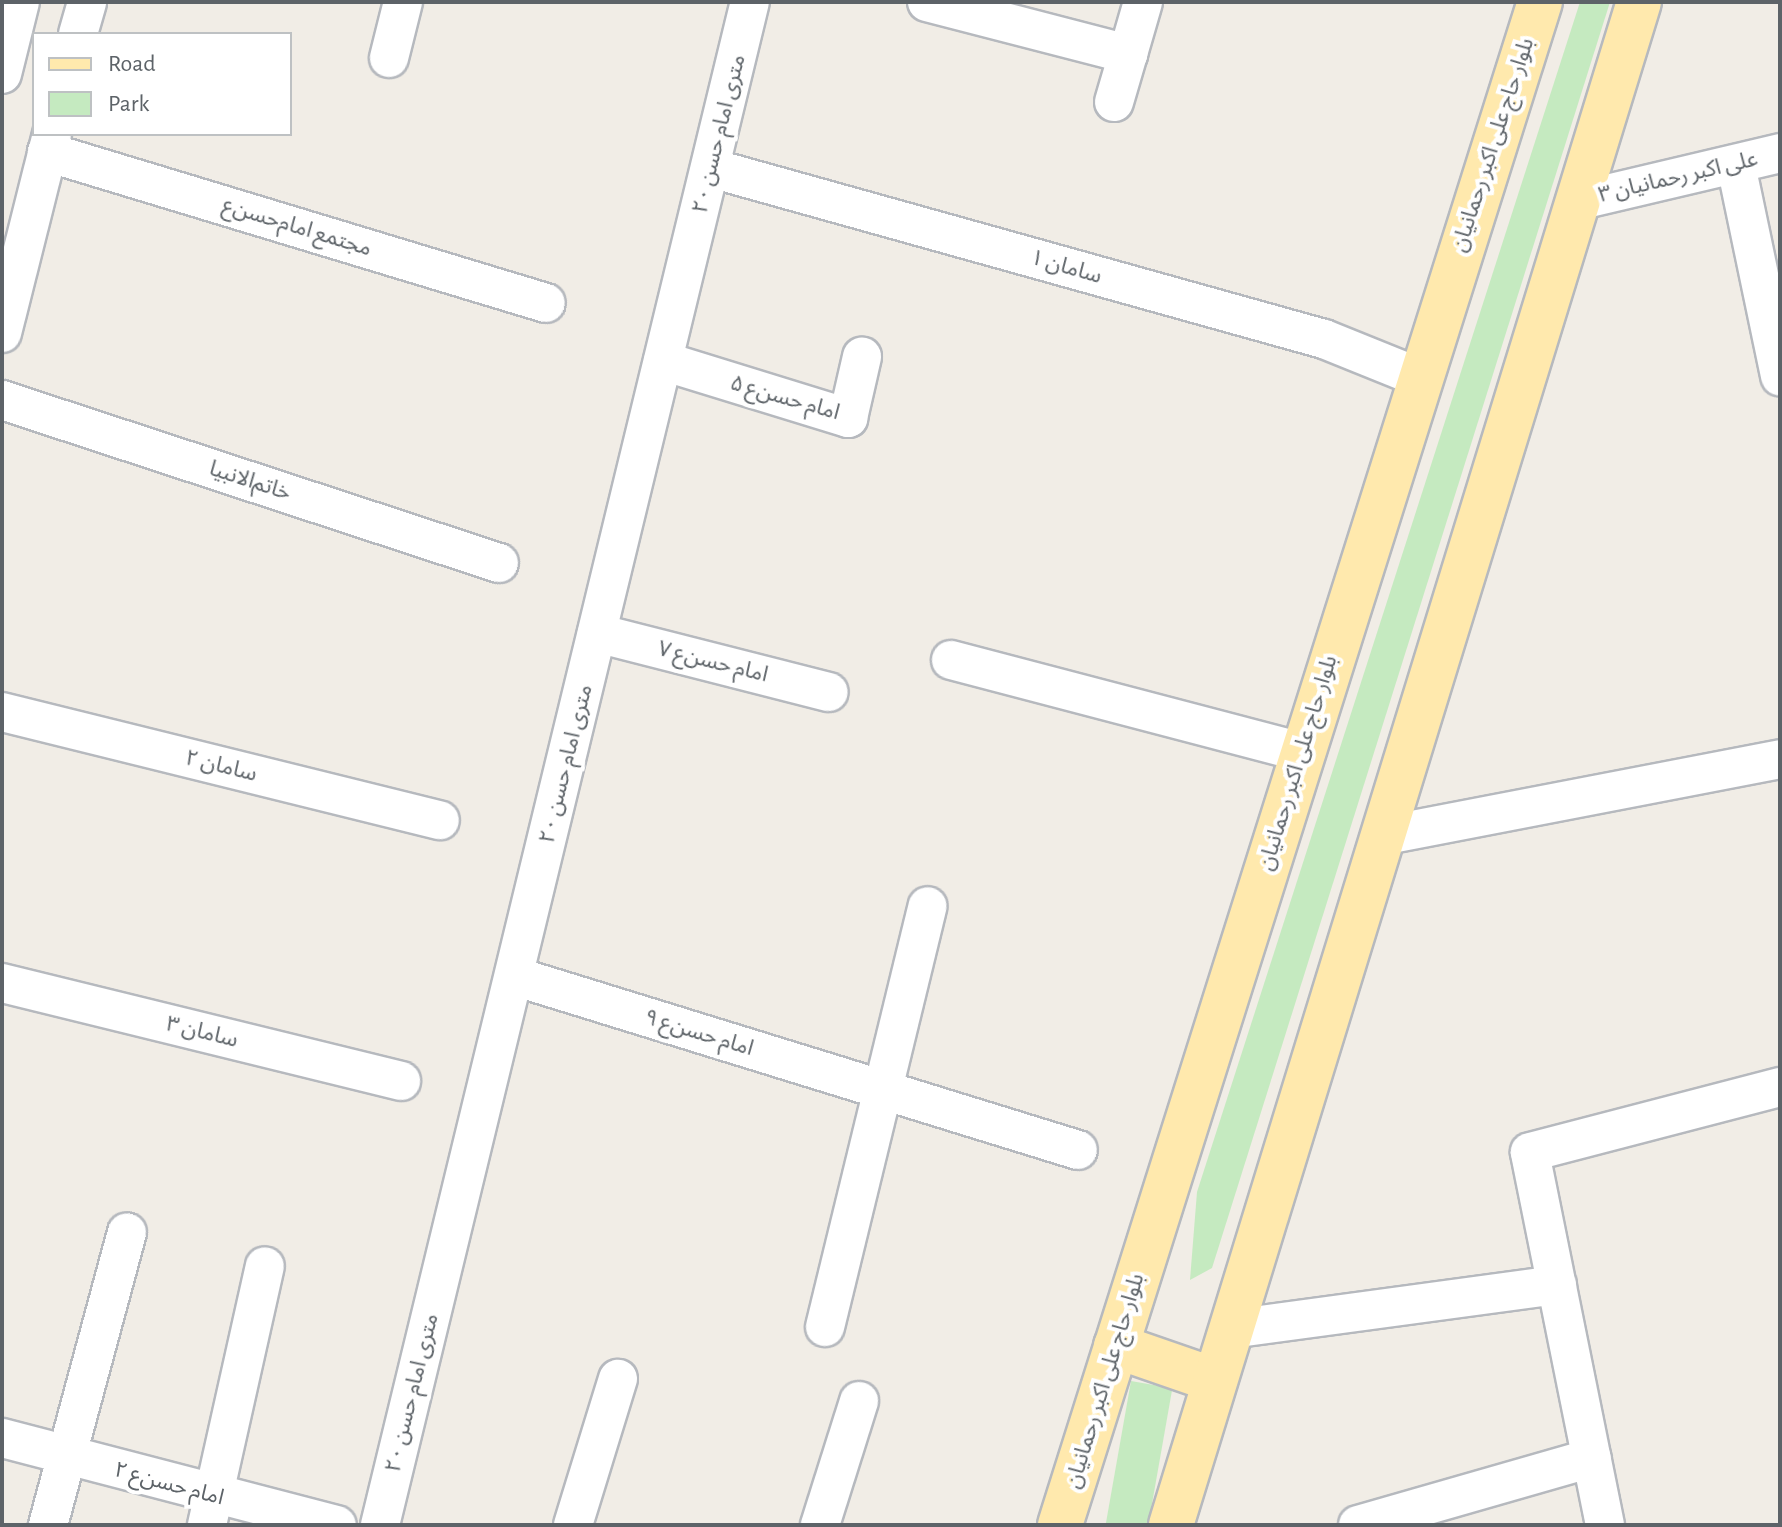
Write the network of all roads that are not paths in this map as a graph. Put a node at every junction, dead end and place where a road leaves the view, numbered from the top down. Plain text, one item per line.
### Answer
1 (20, 2) edge
2 (87, 2) edge
3 (403, 2) edge
4 (750, 2) edge
5 (927, 2) edge
6 (1143, 2) edge
7 (1540, 2) edge
8 (1639, 2) edge
9 (79, 32) edge
10 (1128, 54) junction
11 (389, 58) dead end
12 (2, 74) edge
13 (1114, 102) dead end
14 (50, 143) edge
15 (1780, 153) edge
16 (1736, 165) junction
17 (711, 168) junction
18 (1577, 201) junction
19 (546, 303) dead end
20 (2, 333) edge
21 (862, 357) dead end
22 (663, 361) junction
23 (1780, 376) edge
24 (1418, 377) junction
25 (2, 400) edge
26 (499, 563) dead end
27 (597, 633) junction
28 (951, 660) dead end
29 (829, 692) dead end
30 (2, 712) edge
31 (1301, 752) junction
32 (1780, 759) edge
33 (440, 820) dead end
34 (1381, 836) junction
35 (928, 906) dead end
36 (514, 976) junction
37 (2, 983) edge
38 (401, 1081) dead end
39 (1780, 1087) edge
40 (883, 1091) junction
41 (1078, 1150) dead end
42 (127, 1232) dead end
43 (265, 1266) dead end
44 (1557, 1285) junction
45 (825, 1327) dead end
46 (1231, 1329) junction
47 (1116, 1346) junction
48 (618, 1379) dead end
49 (1214, 1380) junction
50 (859, 1401) dead end
51 (2, 1438) edge
52 (66, 1456) junction
53 (1592, 1458) junction
54 (1471, 1509) edge
55 (211, 1511) edge
56 (48, 1525) edge
57 (337, 1525) edge
58 (380, 1525) edge
59 (573, 1525) edge
60 (820, 1525) edge
61 (1060, 1525) edge
62 (1171, 1525) edge
63 (1358, 1525) edge
64 (1605, 1525) edge

1 - 12 street
2 - 9 street
3 - 11 street
4 - 17 street, ۲۰ متری امام حسن
5 - 10 street
6 - 10 street
7 - 24 main road, بلوار حاج علی اکبر رحمانیان
8 - 18 main road
10 - 13 street
14 - 19 street, مجتمع امام‌حسن‌ع
14 - 20 street
15 - 16 street, علی اکبر رحمانیان ۳
16 - 18 street, علی اکبر رحمانیان ۳
16 - 23 street
17 - 22 street, ۲۰ متری امام حسن
17 - 24 street, سامان ۱
18 - 34 main road
21 - 22 street, امام حسن‌ع ۵
22 - 27 street, ۲۰ متری امام حسن
24 - 31 main road, بلوار حاج علی اکبر رحمانیان
25 - 26 street, خاتم‌الانبیا
27 - 29 street, امام حسن‌ع ۷
27 - 36 street, ۲۰ متری امام حسن
28 - 31 street
30 - 33 street, سامان ۲
31 - 47 main road, بلوار حاج علی اکبر رحمانیان
32 - 34 street
34 - 46 main road
35 - 40 street
36 - 40 street, امام حسن‌ع ۹
36 - 58 street, ۲۰ متری امام حسن
37 - 38 street, سامان ۳
39 - 44 street
40 - 41 street, امام حسن‌ع ۹
40 - 45 street
42 - 52 street
43 - 55 street
44 - 46 street
44 - 53 street
46 - 49 main road
47 - 49 main road
47 - 61 main road, بلوار حاج علی اکبر رحمانیان
48 - 59 street
49 - 62 main road
50 - 60 street
51 - 52 street, امام حسن‌ع ۲
52 - 55 street, امام حسن‌ع ۲
52 - 56 street
53 - 54 street
53 - 64 street
54 - 63 street
55 - 57 street, امام حسن‌ع ۲

